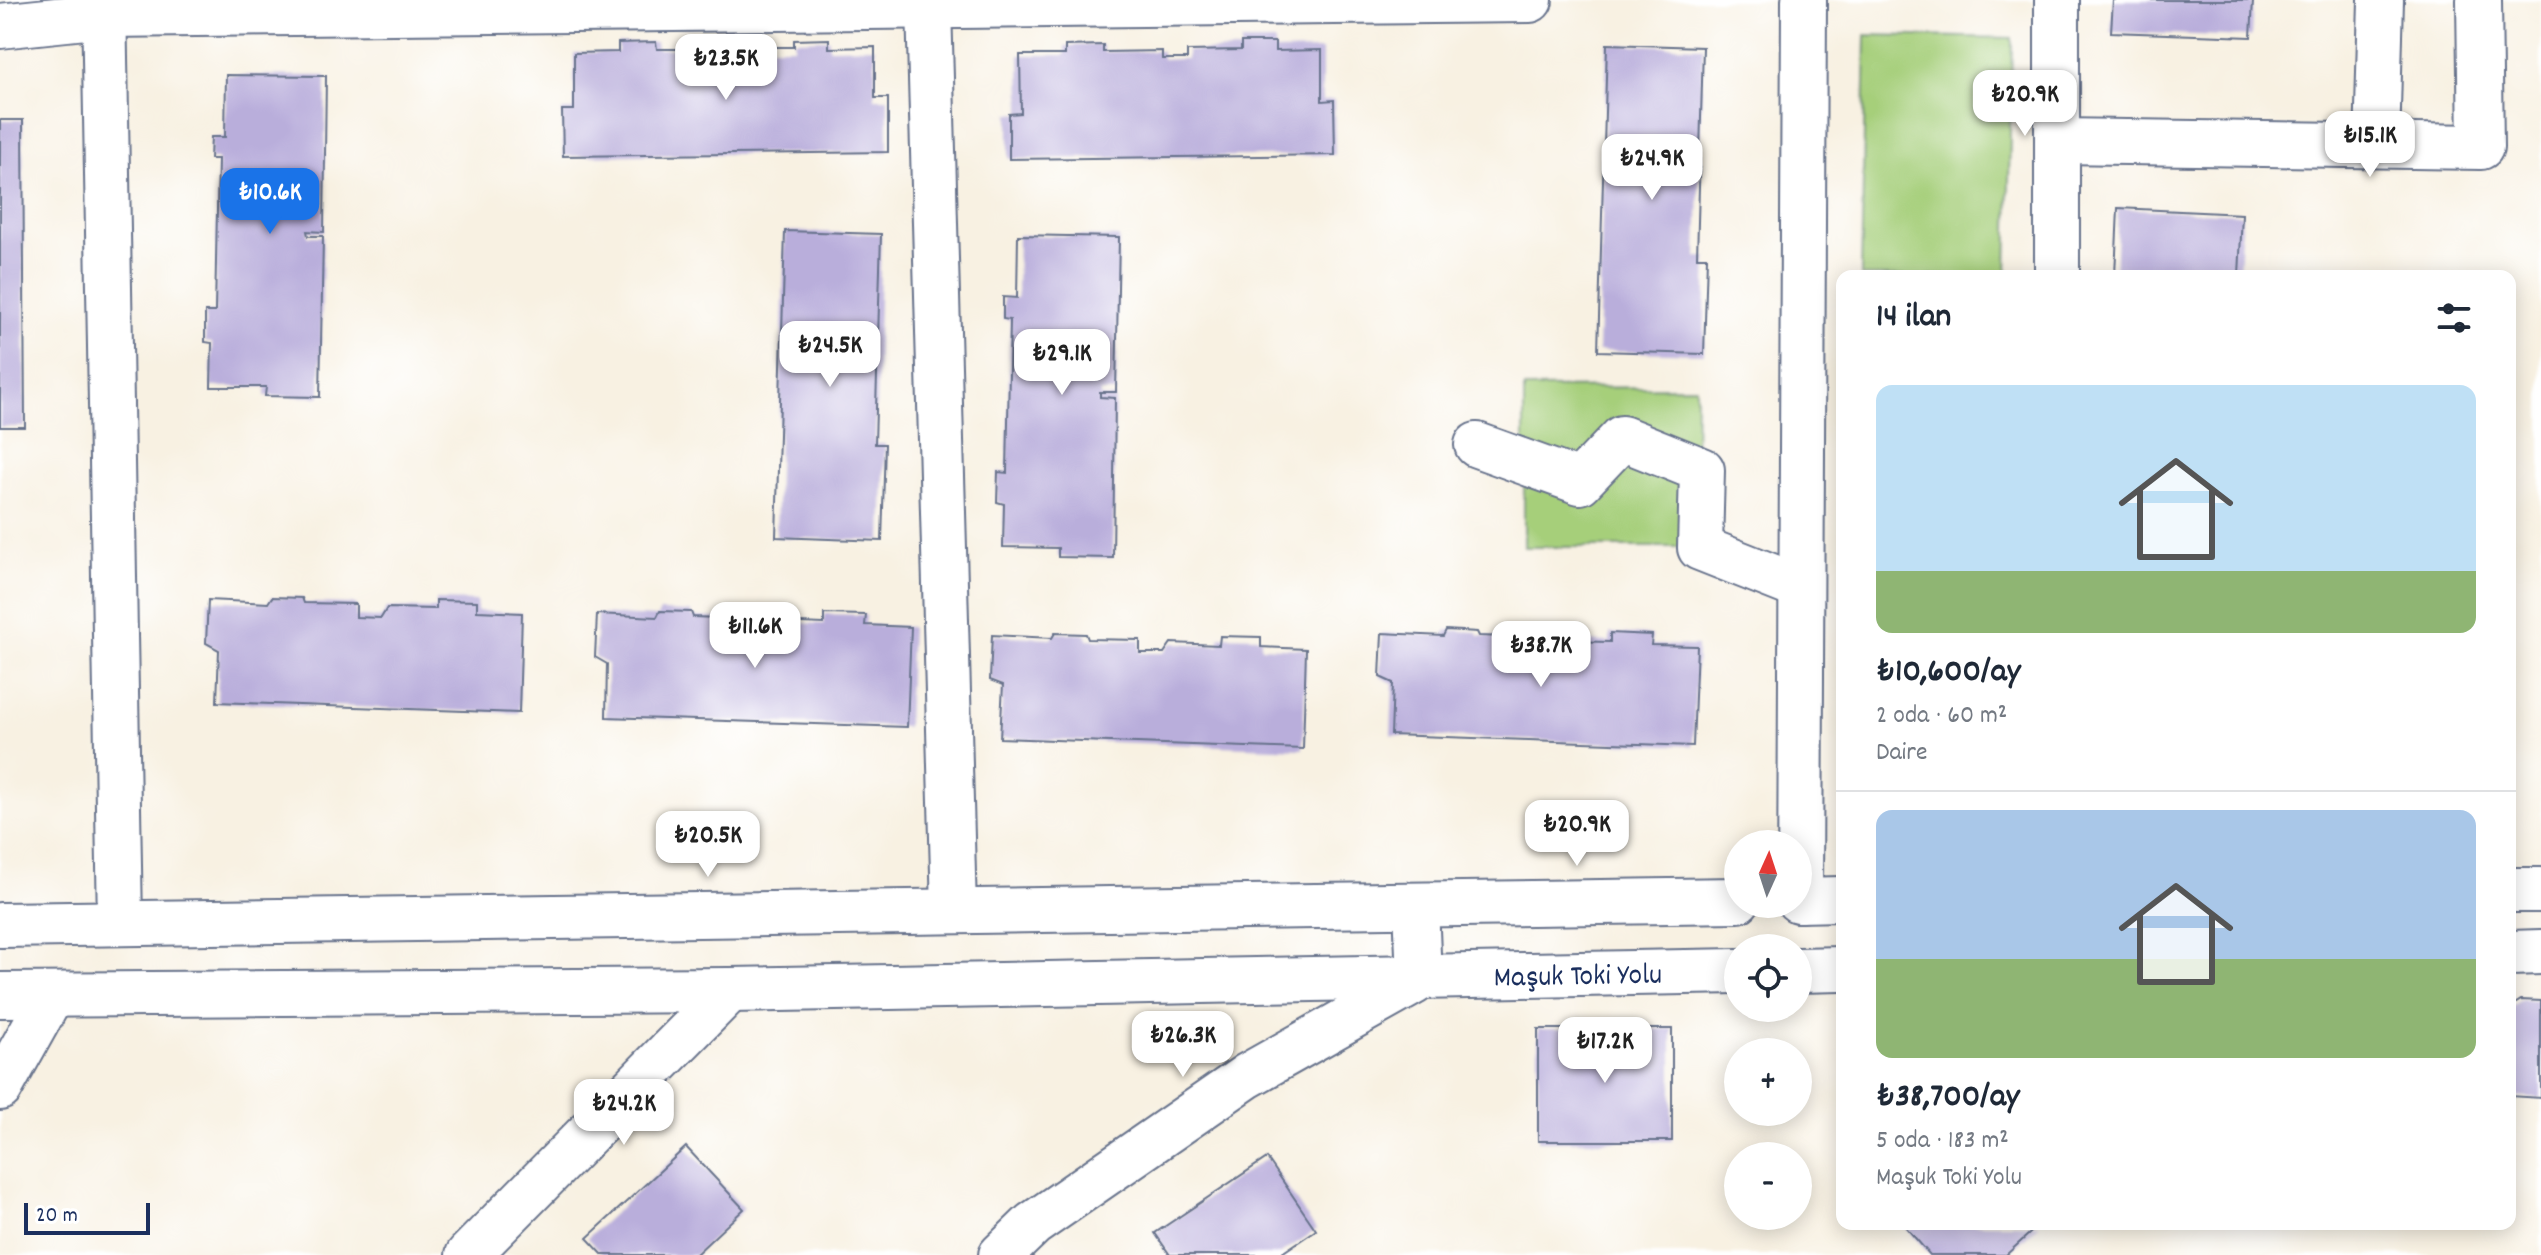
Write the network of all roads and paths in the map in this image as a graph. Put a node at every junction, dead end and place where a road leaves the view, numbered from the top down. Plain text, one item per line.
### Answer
1 (1530, 0) edge
2 (1804, 0) edge
3 (2057, 0) edge
4 (2381, 0) edge
5 (2479, 0) edge
6 (929, 6) junction
7 (104, 8) edge
8 (0, 26) edge
9 (2059, 141) junction
10 (2377, 145) junction
11 (2057, 270) edge
12 (1477, 445) dead end
13 (1801, 588) junction
14 (2516, 890) edge
15 (2541, 890) edge
16 (1813, 899) edge
17 (1724, 900) edge
18 (1416, 905) junction
19 (954, 910) junction
20 (120, 923) junction
21 (0, 925) edge
22 (2541, 952) edge
23 (2516, 953) edge
24 (1836, 969) edge
25 (1812, 970) edge
26 (1724, 971) edge
27 (1419, 979) junction
28 (730, 990) junction
29 (0, 995) edge
30 (52, 995) junction
31 (0, 1088) edge
32 (468, 1255) edge
33 (1001, 1255) edge

1 - 6 street
2 - 13 street
3 - 9 street
4 - 10 street
5 - 10 street
6 - 7 street
6 - 19 street
7 - 8 street
7 - 20 street
9 - 10 street
9 - 11 street
12 - 13 street
13 - 16 street
14 - 15 street
17 - 18 street
18 - 19 street
18 - 27 street
19 - 20 street
20 - 21 street
22 - 23 street
24 - 25 street
26 - 27 street, Maşuk Toki Yolu
27 - 28 street
27 - 33 street, Maşuk Toki Yolu
28 - 30 street
28 - 32 street
29 - 30 street
30 - 31 street

